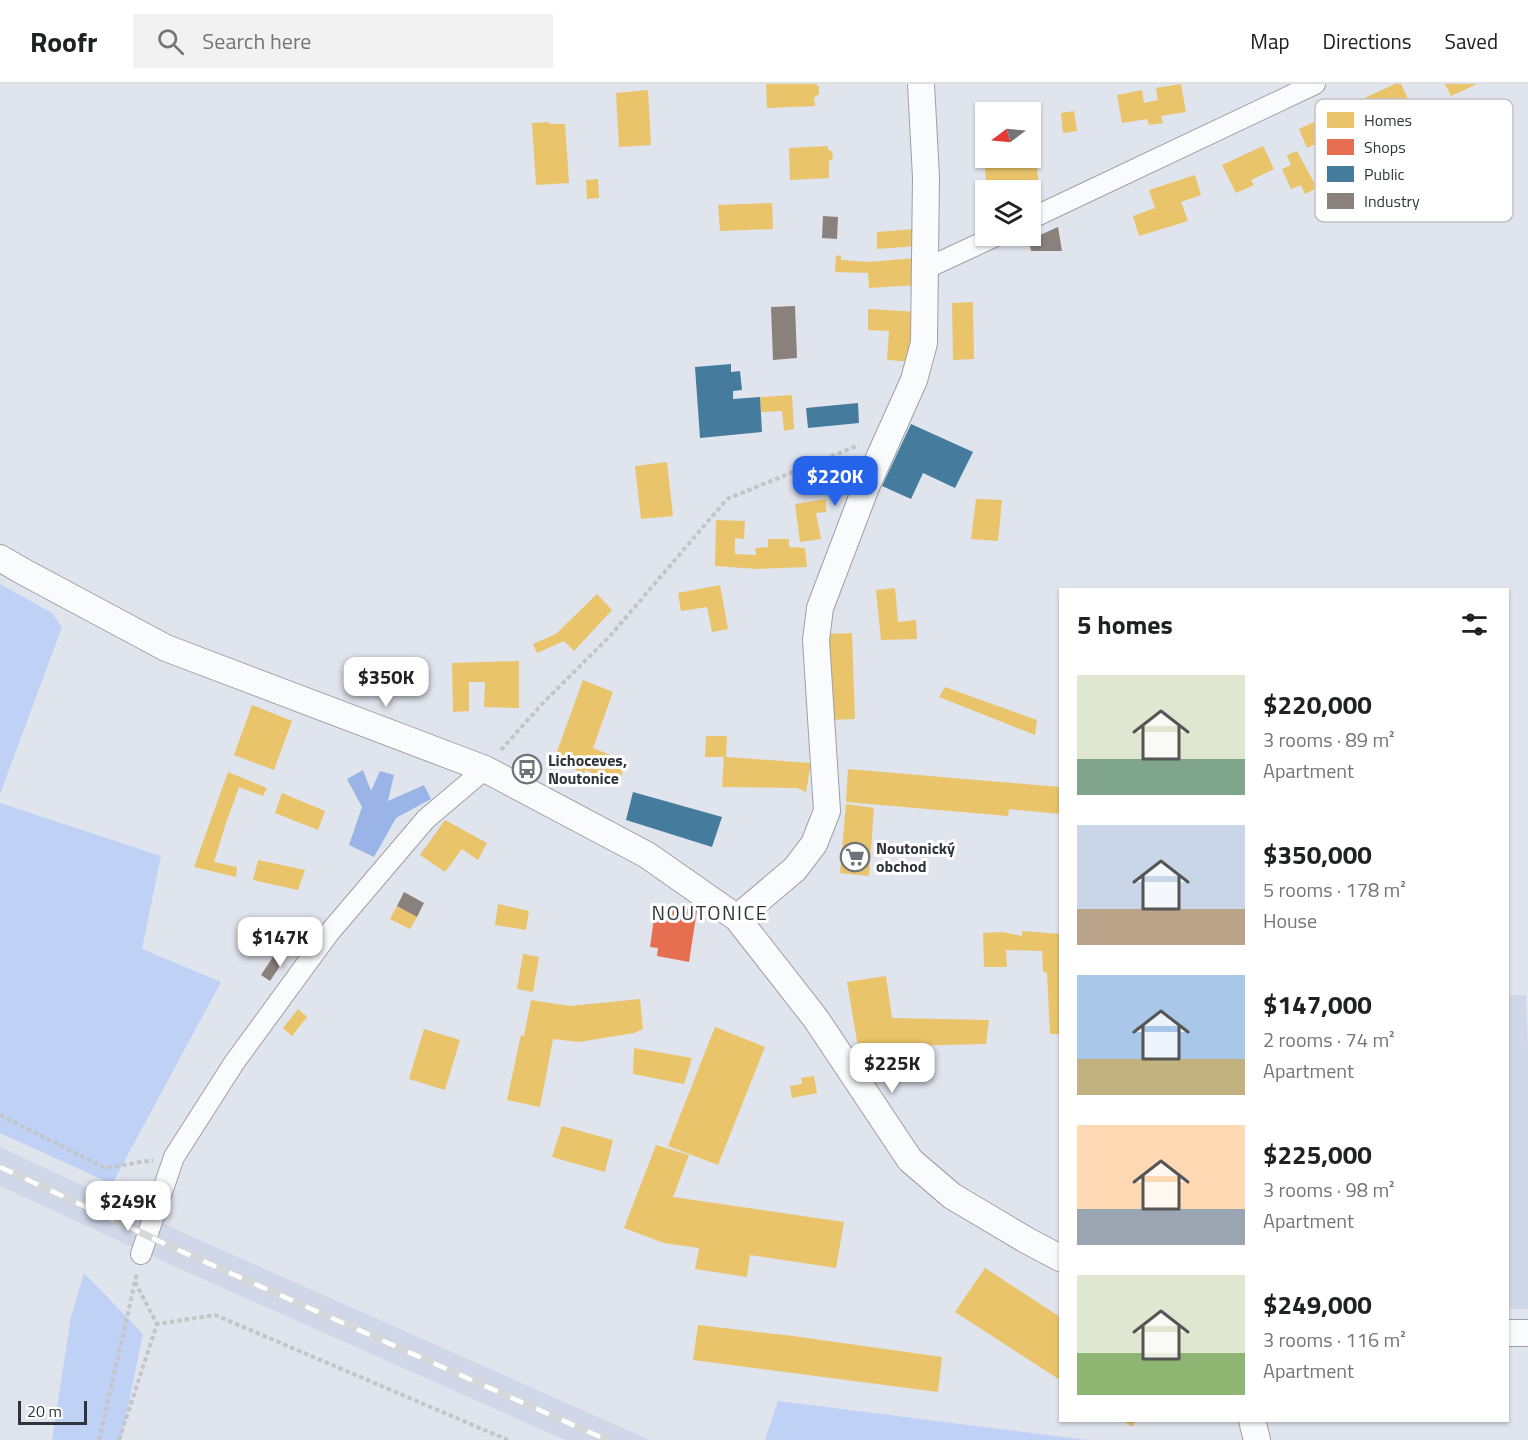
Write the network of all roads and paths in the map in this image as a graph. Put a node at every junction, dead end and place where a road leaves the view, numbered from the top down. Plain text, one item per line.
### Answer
1 (921, 84) edge
2 (1315, 84) edge
3 (1041, 214) edge
4 (975, 246) edge
5 (925, 269) junction
6 (891, 432) junction
7 (0, 558) edge
8 (485, 769) junction
9 (737, 918) junction
10 (0, 1115) edge
11 (174, 1157) junction
12 (141, 1254) joint
13 (1059, 1257) edge
14 (135, 1281) junction
15 (157, 1324) junction
16 (1509, 1333) edge
17 (1528, 1333) edge
18 (1252, 1422) edge
19 (99, 1440) edge
20 (119, 1440) edge
21 (508, 1440) edge
22 (1257, 1440) edge

1 - 5 street
2 - 3 street
4 - 5 street
5 - 6 street
6 - 8 path
6 - 9 street
7 - 8 street
8 - 9 street
8 - 11 street
9 - 13 street
10 - 11 path
11 - 12 street
12 - 14 path
14 - 15 path
14 - 19 path
15 - 20 path
15 - 21 path
16 - 17 street
18 - 22 street

